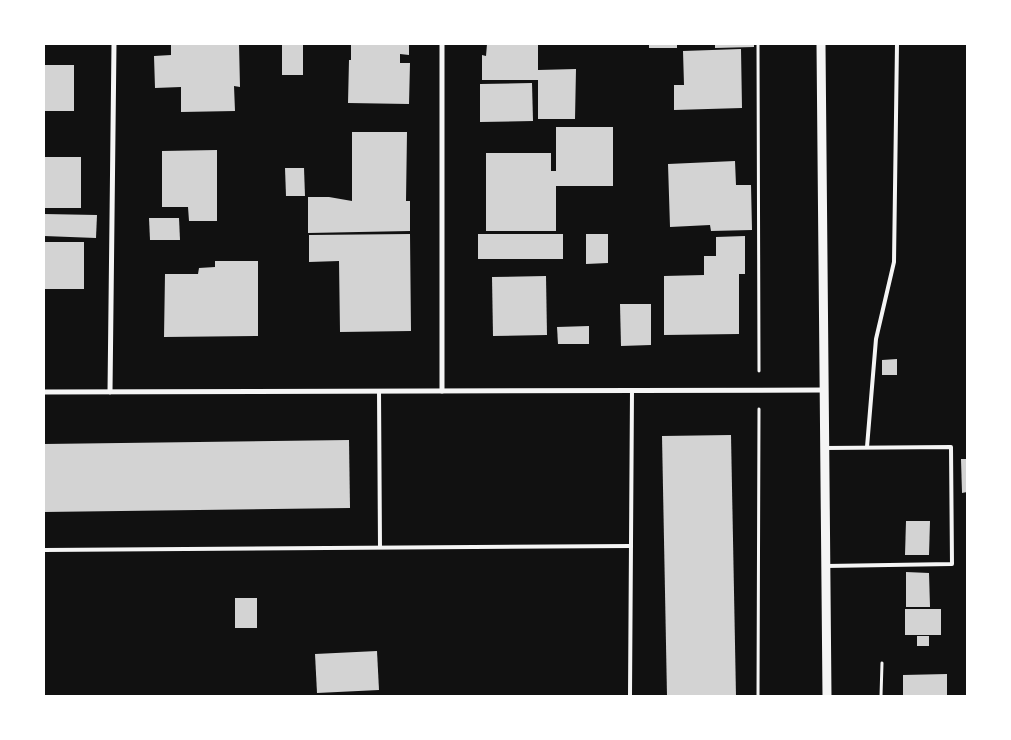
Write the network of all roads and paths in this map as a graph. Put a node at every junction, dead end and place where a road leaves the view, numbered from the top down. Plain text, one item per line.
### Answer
1 (114, 44) edge
2 (442, 44) edge
3 (758, 44) edge
4 (820, 44) edge
5 (897, 44) edge
6 (442, 390) junction
7 (632, 390) junction
8 (759, 390) junction
9 (825, 390) junction
10 (379, 391) junction
11 (44, 392) edge
12 (110, 392) junction
13 (867, 447) junction
14 (825, 448) junction
15 (631, 546) junction
16 (380, 547) junction
17 (44, 550) edge
18 (826, 566) junction
19 (882, 663) dead end
20 (630, 696) edge
21 (758, 696) edge
22 (827, 696) edge
23 (881, 696) edge

1 - 12 street
2 - 6 street
3 - 8 path
4 - 9 street
5 - 13 lane
6 - 7 street
6 - 10 street
7 - 8 street
7 - 15 lane
8 - 9 street
8 - 21 path
9 - 14 street
10 - 12 street
10 - 16 lane
11 - 12 street
13 - 14 lane
13 - 18 lane
14 - 18 street
15 - 16 lane
15 - 20 lane
16 - 17 lane
18 - 22 street
19 - 23 path

